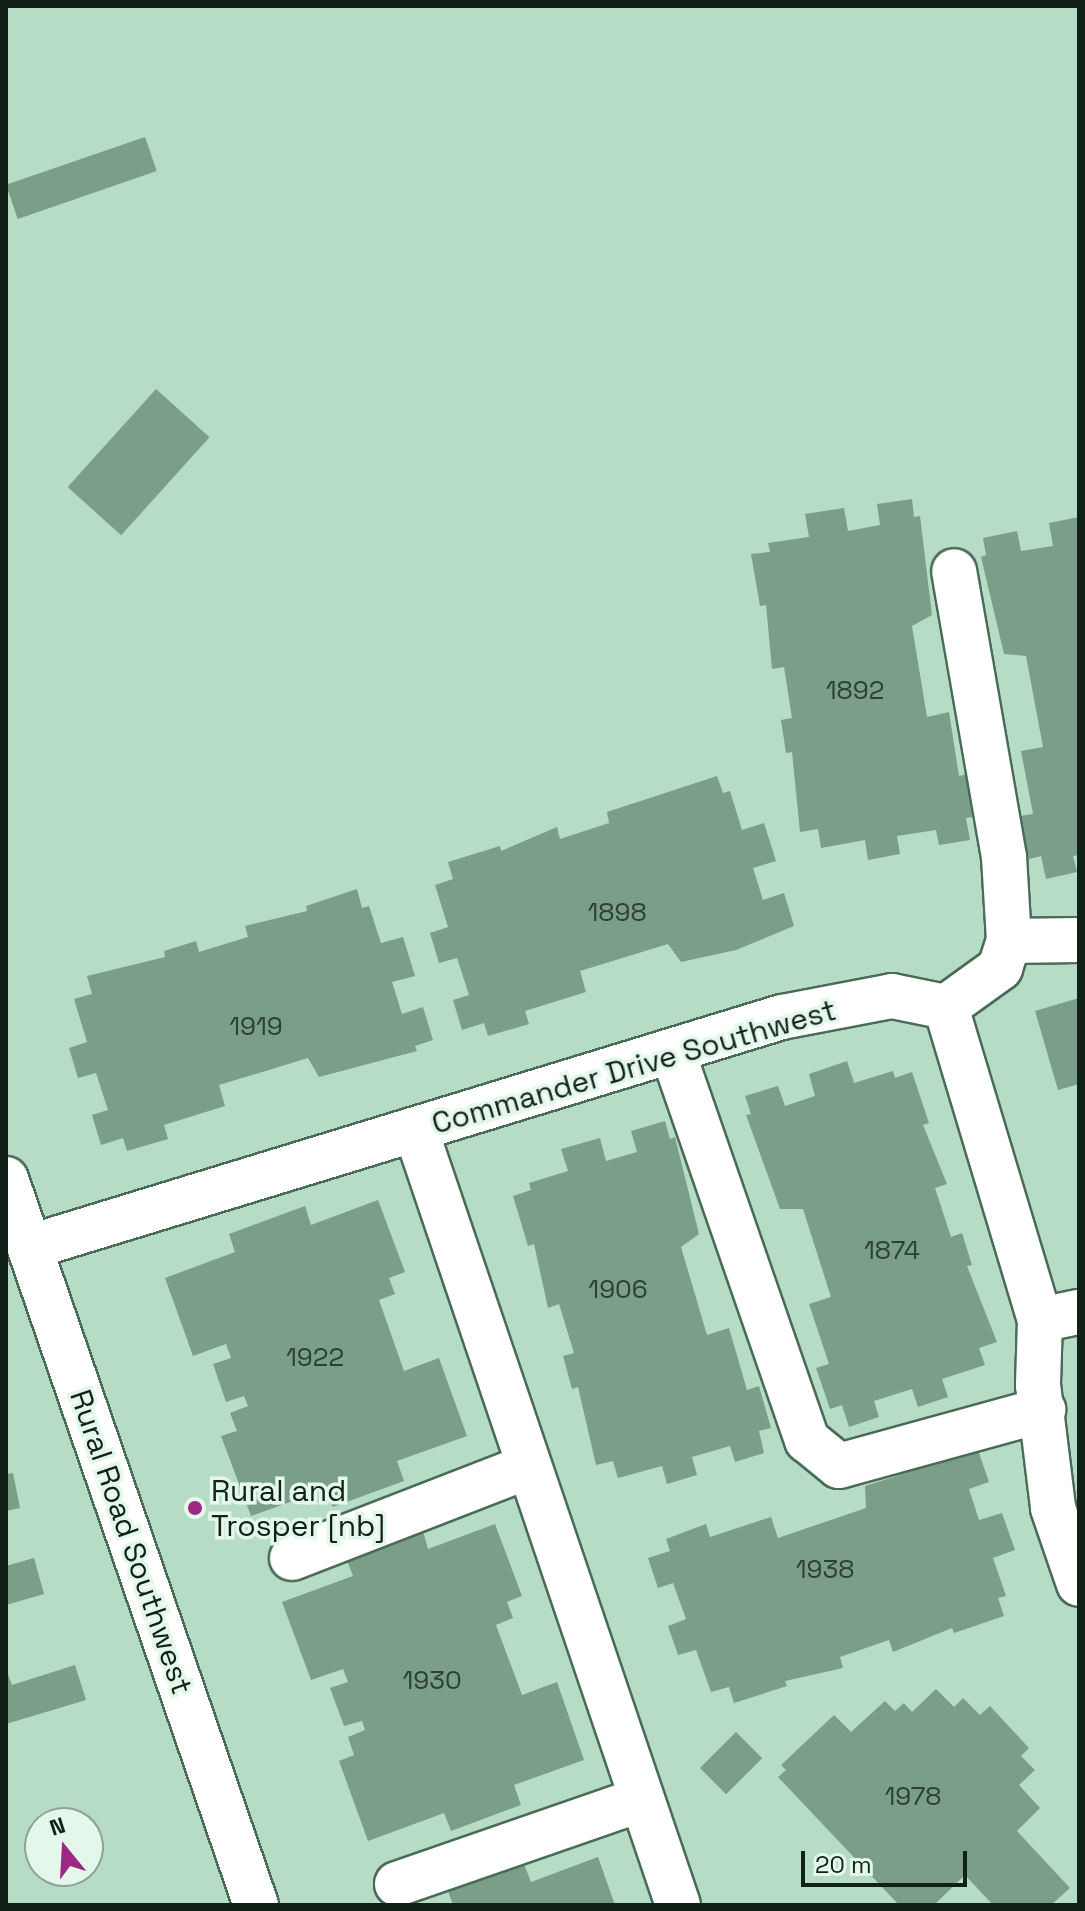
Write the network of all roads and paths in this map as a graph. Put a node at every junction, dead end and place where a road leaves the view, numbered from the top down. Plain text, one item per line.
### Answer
1 (954, 571) dead end
2 (1079, 940) edge
3 (1009, 941) junction
4 (946, 1007) junction
5 (673, 1053) junction
6 (416, 1131) junction
7 (6, 1179) edge
8 (30, 1247) junction
9 (1060, 1316) edge
10 (1043, 1410) junction
11 (529, 1466) junction
12 (292, 1558) dead end
13 (1079, 1584) edge
14 (642, 1799) junction
15 (397, 1884) dead end
16 (256, 1905) edge
17 (678, 1905) edge

1 - 3 street
2 - 3 street
3 - 4 street
4 - 5 street, Commander Drive Southwest
4 - 9 street
5 - 6 street, Commander Drive Southwest
5 - 10 street
6 - 8 street, Commander Drive Southwest
6 - 11 street
7 - 8 street, Rural Road Southwest
8 - 16 street, Rural Road Southwest
9 - 10 street
10 - 13 street
11 - 12 street
11 - 14 street
14 - 15 street
14 - 17 street

